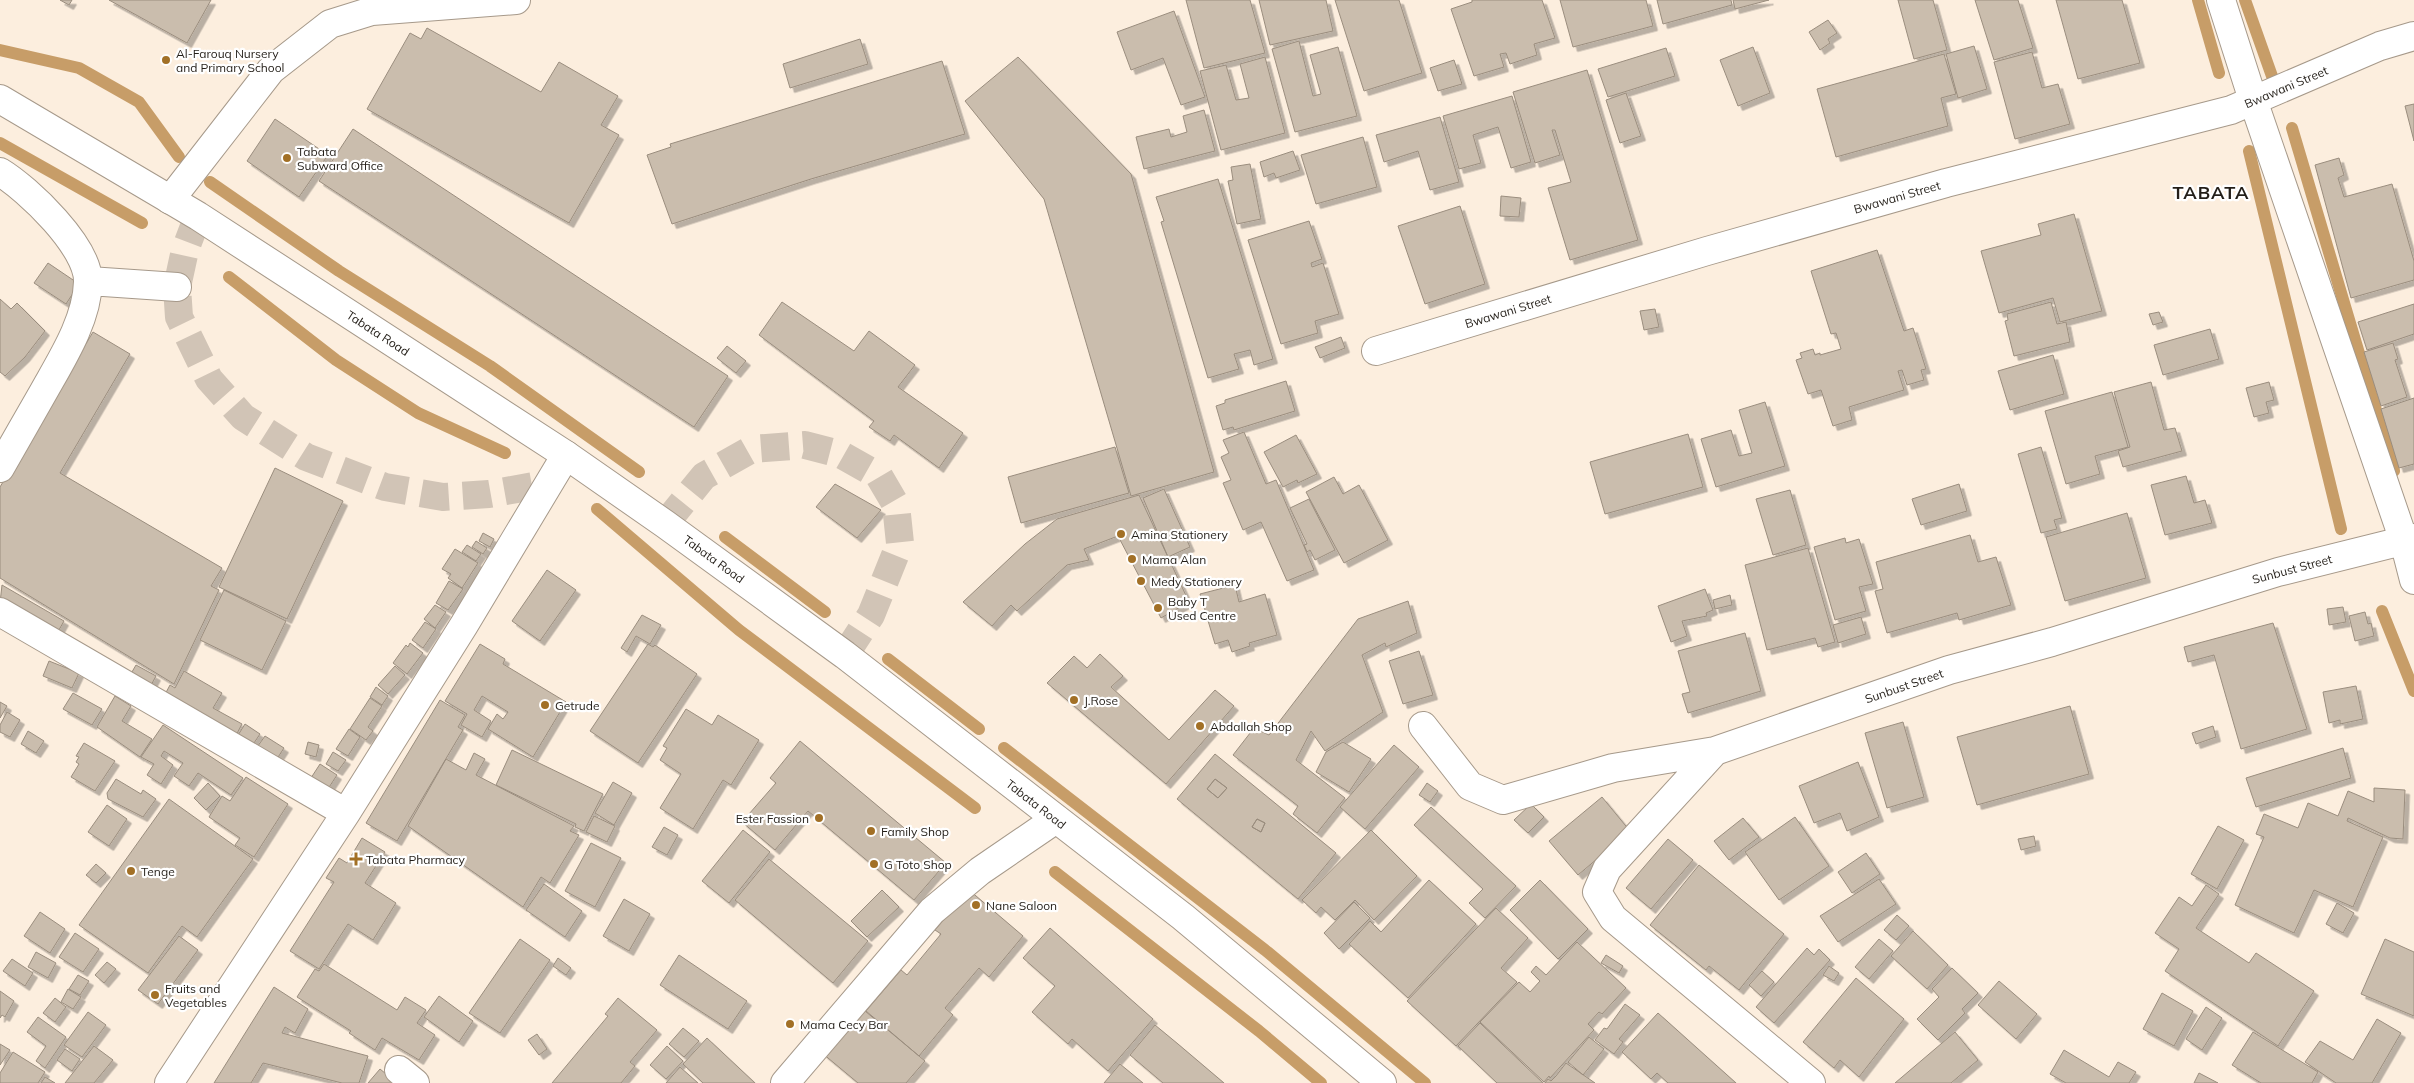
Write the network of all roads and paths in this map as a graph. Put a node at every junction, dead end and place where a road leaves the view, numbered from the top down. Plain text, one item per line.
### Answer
1 (516, 0) edge
2 (2221, 0) edge
3 (2414, 36) edge
4 (0, 99) edge
5 (2253, 100) junction
6 (0, 172) edge
7 (170, 200) junction
8 (89, 281) junction
9 (177, 287) dead end
10 (1376, 351) dead end
11 (566, 455) junction
12 (0, 468) edge
13 (2409, 539) edge
14 (2414, 580) edge
15 (0, 612) edge
16 (1423, 726) dead end
17 (1716, 751) junction
18 (346, 813) junction
19 (1056, 819) junction
20 (799, 1078) edge
21 (169, 1083) edge
22 (1382, 1083) edge
23 (1811, 1083) edge

1 - 7 street
2 - 5 street
3 - 5 street, Bwawani Street
4 - 7 street, Tabata Road
5 - 10 street, Bwawani Street
5 - 13 street
6 - 8 street
7 - 11 street, Tabata Road
8 - 9 street
8 - 12 street
11 - 18 street
11 - 19 street, Tabata Road
13 - 14 street
13 - 17 street, Sunbust Street
15 - 18 street
16 - 17 street, Sunbust Street
17 - 23 street
18 - 21 street
19 - 20 street
19 - 22 street, Tabata Road

